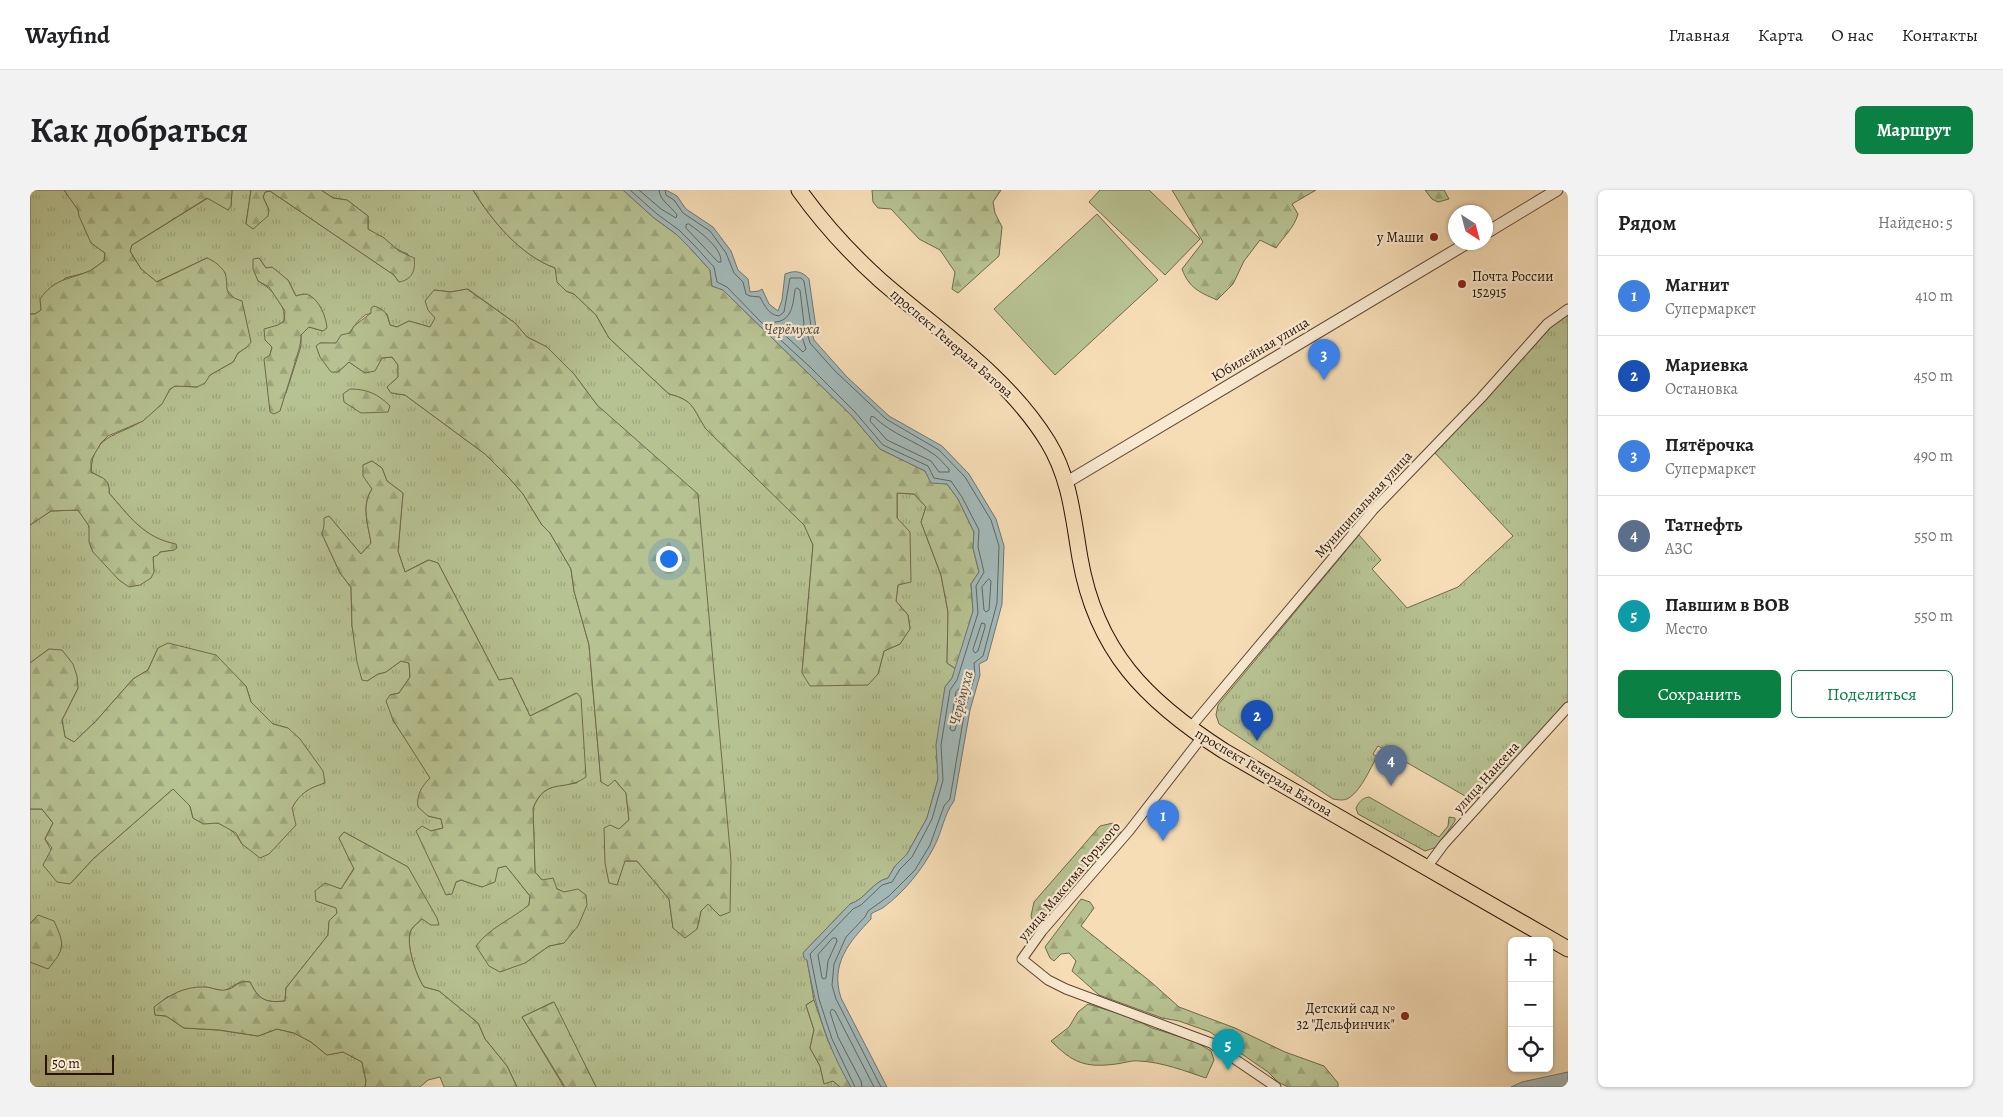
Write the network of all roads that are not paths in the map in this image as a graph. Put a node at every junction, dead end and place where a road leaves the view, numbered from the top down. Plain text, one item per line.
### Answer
1 (799, 190) edge
2 (1557, 190) edge
3 (1493, 229) edge
4 (1456, 250) edge
5 (1568, 309) edge
6 (1067, 482) junction
7 (1568, 707) edge
8 (1196, 733) junction
9 (1427, 867) junction
10 (1568, 949) edge
11 (1276, 1087) edge

1 - 6 main road, проспект Генерала Батова
2 - 3 street
4 - 6 street, Юбилейная улица
5 - 8 street, Муниципальная улица
6 - 8 main road, проспект Генерала Батова
7 - 9 street, улица Нансена
8 - 9 main road, проспект Генерала Батова
8 - 11 street, улица Максима Горького
9 - 10 main road, проспект Генерала Батова

